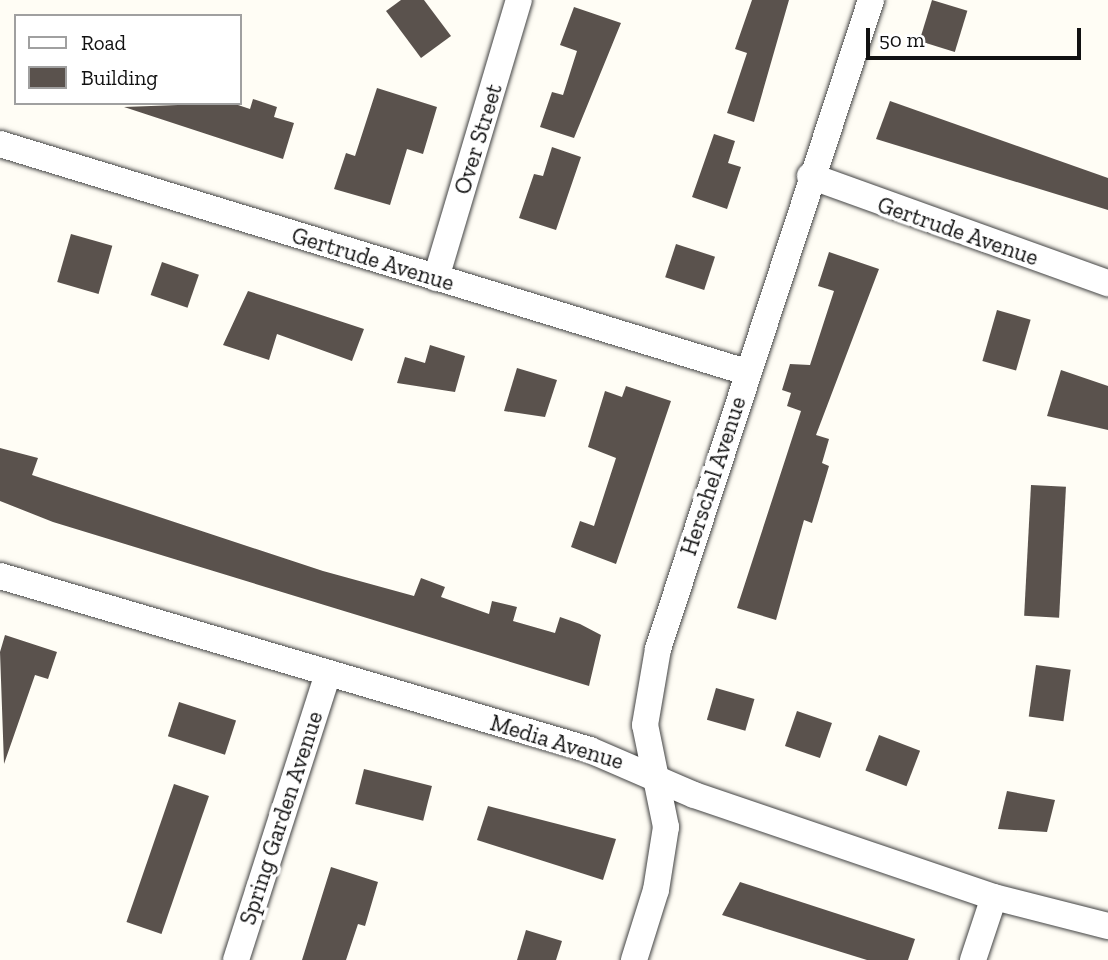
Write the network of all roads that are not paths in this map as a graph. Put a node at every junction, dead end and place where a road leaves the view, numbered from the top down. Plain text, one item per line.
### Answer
1 (519, 0) edge
2 (871, 0) edge
3 (0, 144) edge
4 (810, 176) junction
5 (436, 278) junction
6 (1108, 283) edge
7 (746, 372) junction
8 (0, 576) edge
9 (327, 677) junction
10 (649, 771) junction
11 (994, 897) junction
12 (1108, 926) edge
13 (236, 960) edge
14 (634, 960) edge
15 (973, 960) edge

1 - 5 street, Over Street
2 - 4 street, Herschel Avenue
3 - 5 street, Gertrude Avenue
4 - 6 street, Gertrude Avenue
4 - 7 street, Herschel Avenue
5 - 7 street, Gertrude Avenue
7 - 10 street, Herschel Avenue
8 - 9 street, Media Avenue
9 - 10 street, Media Avenue
9 - 13 street, Spring Garden Avenue
10 - 11 street, Media Avenue
10 - 14 street, Herschel Avenue
11 - 12 street, Media Avenue
11 - 15 street

